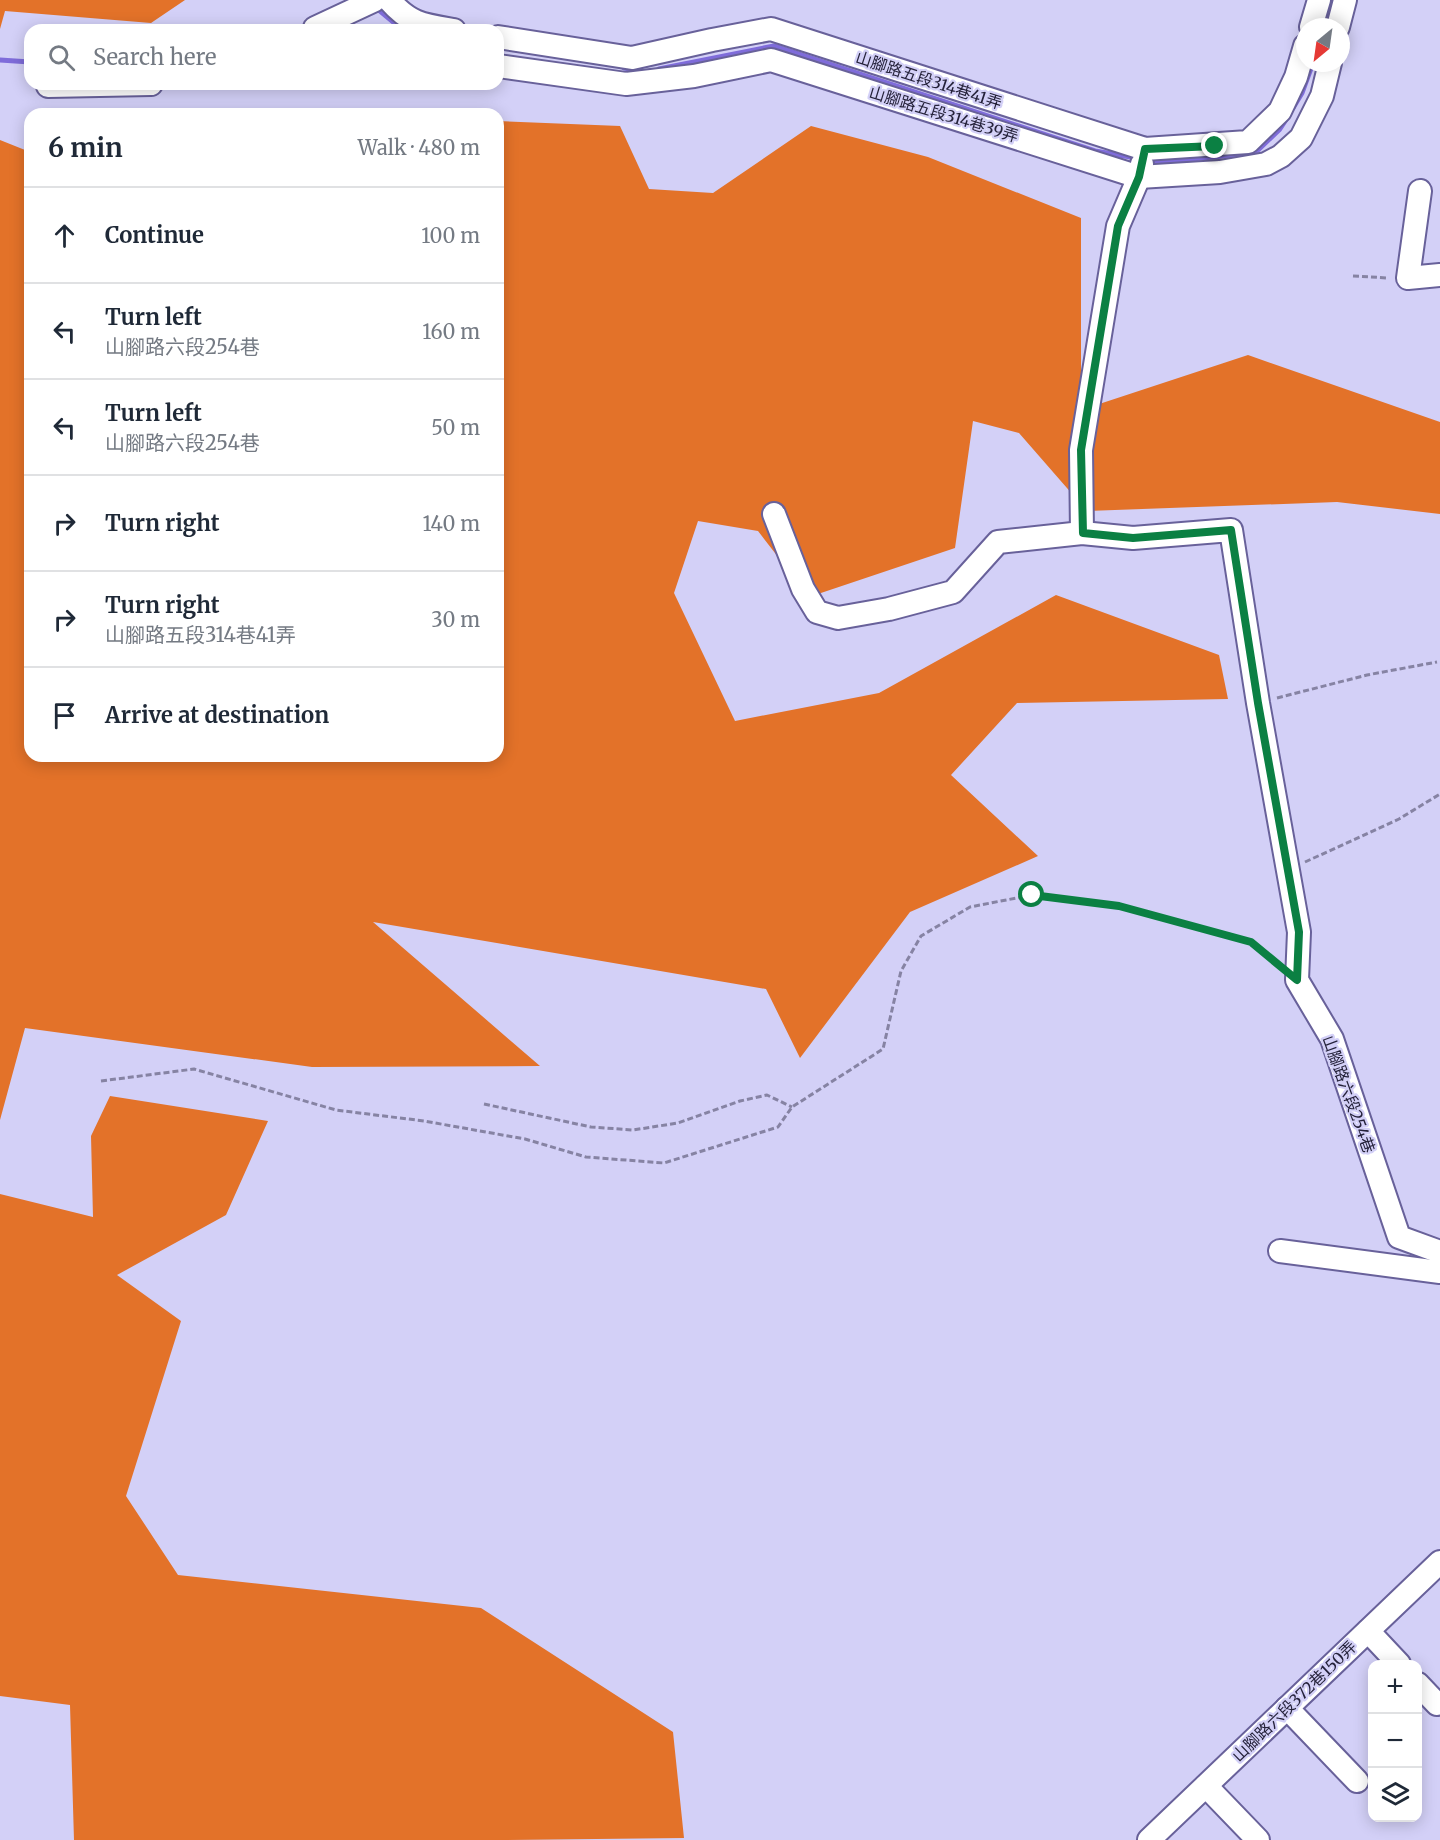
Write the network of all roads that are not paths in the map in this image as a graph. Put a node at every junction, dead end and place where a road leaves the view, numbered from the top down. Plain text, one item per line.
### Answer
1 (389, 0) edge
2 (1318, 0) edge
3 (1345, 0) edge
4 (360, 2) edge
5 (1313, 18) edge
6 (1340, 18) edge
7 (323, 24) edge
8 (418, 24) edge
9 (504, 38) edge
10 (504, 67) edge
11 (1297, 72) edge
12 (1328, 72) edge
13 (1145, 149) junction
14 (1139, 177) junction
15 (1420, 191) dead end
16 (1440, 275) edge
17 (774, 514) dead end
18 (1083, 533) junction
19 (1280, 1251) dead end
20 (1440, 1252) edge
21 (1440, 1272) edge
22 (1440, 1562) edge
23 (1368, 1631) junction
24 (1394, 1660) edge
25 (1422, 1687) edge
26 (1437, 1704) dead end
27 (1287, 1708) junction
28 (1357, 1781) dead end
29 (1206, 1786) junction
30 (1149, 1840) edge
31 (1258, 1840) edge

1 - 8 lane
2 - 5 lane
3 - 6 lane
4 - 7 lane
9 - 13 lane, 山腳路五段314巷41弄
10 - 14 lane, 山腳路五段314巷39弄
11 - 13 lane, 山腳路五段314巷41弄
12 - 14 lane, 山腳路五段314巷39弄
13 - 14 lane
14 - 18 lane
15 - 16 lane
17 - 18 lane
18 - 20 lane, 山腳路六段254巷
19 - 21 lane
22 - 23 lane, 山腳路六段372巷150弄
23 - 24 lane
23 - 27 lane, 山腳路六段372巷150弄
25 - 26 lane
27 - 28 lane
27 - 29 lane, 山腳路六段372巷150弄
29 - 30 lane, 山腳路六段372巷150弄
29 - 31 lane

